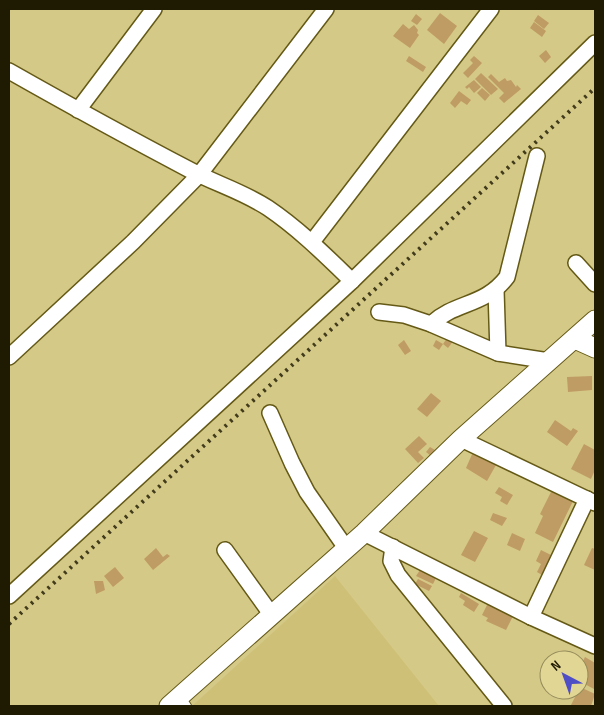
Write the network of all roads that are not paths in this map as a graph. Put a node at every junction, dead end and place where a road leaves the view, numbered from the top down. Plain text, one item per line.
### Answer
1 (154, 9) edge
2 (326, 9) edge
3 (491, 9) edge
4 (595, 43) edge
5 (9, 71) edge
6 (78, 110) junction
7 (537, 156) dead end
8 (199, 175) junction
9 (312, 242) junction
10 (576, 263) dead end
11 (352, 281) junction
12 (595, 284) edge
13 (496, 290) junction
14 (379, 312) dead end
15 (595, 320) edge
16 (431, 324) junction
17 (574, 338) junction
18 (595, 348) edge
19 (498, 353) junction
20 (9, 357) edge
21 (549, 361) junction
22 (270, 413) dead end
23 (461, 439) junction
24 (591, 501) edge
25 (364, 532) junction
26 (393, 547) junction
27 (346, 548) junction
28 (225, 550) dead end
29 (9, 596) edge
30 (271, 614) junction
31 (531, 617) junction
32 (595, 646) edge
33 (179, 703) edge
34 (504, 706) edge

1 - 6 street
2 - 8 street
3 - 9 street
4 - 11 street
5 - 6 street
6 - 8 street
7 - 13 street
8 - 9 street
8 - 20 street
9 - 11 street
10 - 12 street
11 - 29 street
13 - 16 street
13 - 19 street
14 - 16 street
15 - 17 street
16 - 19 street
17 - 18 street
17 - 21 street
19 - 21 street
21 - 23 street
22 - 27 street
23 - 24 street
23 - 25 street
24 - 31 street
25 - 26 street
25 - 27 street
26 - 31 street
26 - 34 street
27 - 30 street
28 - 30 street
30 - 33 street
31 - 32 street

